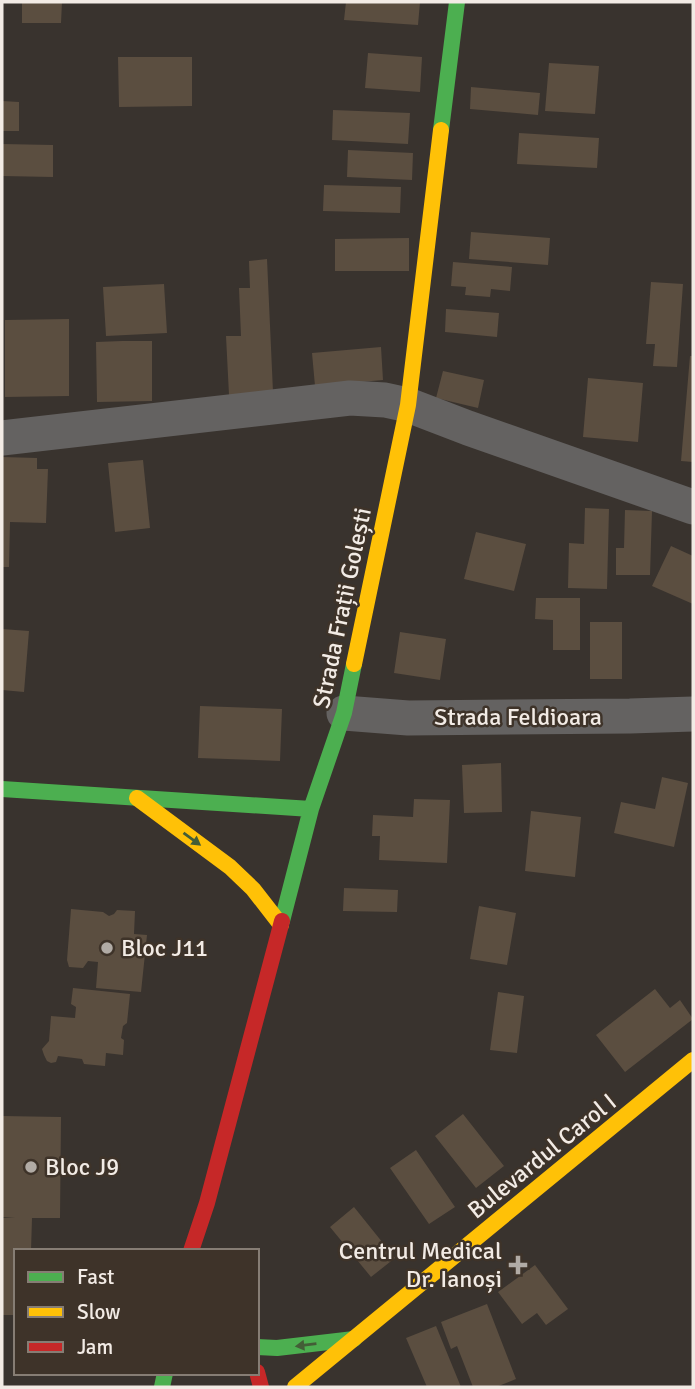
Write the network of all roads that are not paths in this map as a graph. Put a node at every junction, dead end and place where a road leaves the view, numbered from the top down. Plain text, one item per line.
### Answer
1 (457, 2) edge
2 (408, 405) junction
3 (2, 438) edge
4 (693, 507) edge
5 (344, 713) junction
6 (693, 714) edge
7 (2, 789) edge
8 (137, 798) junction
9 (311, 809) junction
10 (281, 925) junction
11 (693, 1060) edge
12 (205, 1210) junction
13 (192, 1249) edge
14 (207, 1249) edge
15 (354, 1339) junction
16 (259, 1347) edge
17 (295, 1387) edge

1 - 2 street, Strada Frații Golești
2 - 3 street
2 - 4 street
2 - 5 street, Strada Frații Golești
5 - 6 street, Strada Feldioara
5 - 9 street, Strada Frații Golești
7 - 8 street
8 - 9 street
8 -> 10 street
9 - 10 street, Strada Frații Golești
10 - 12 street, Strada Frații Golești
11 - 15 street, Bulevardul Carol I
12 - 13 street, Strada Frații Golești
12 - 14 street, Strada Frații Golești
15 -> 16 street
15 - 17 street, Bulevardul Carol I

